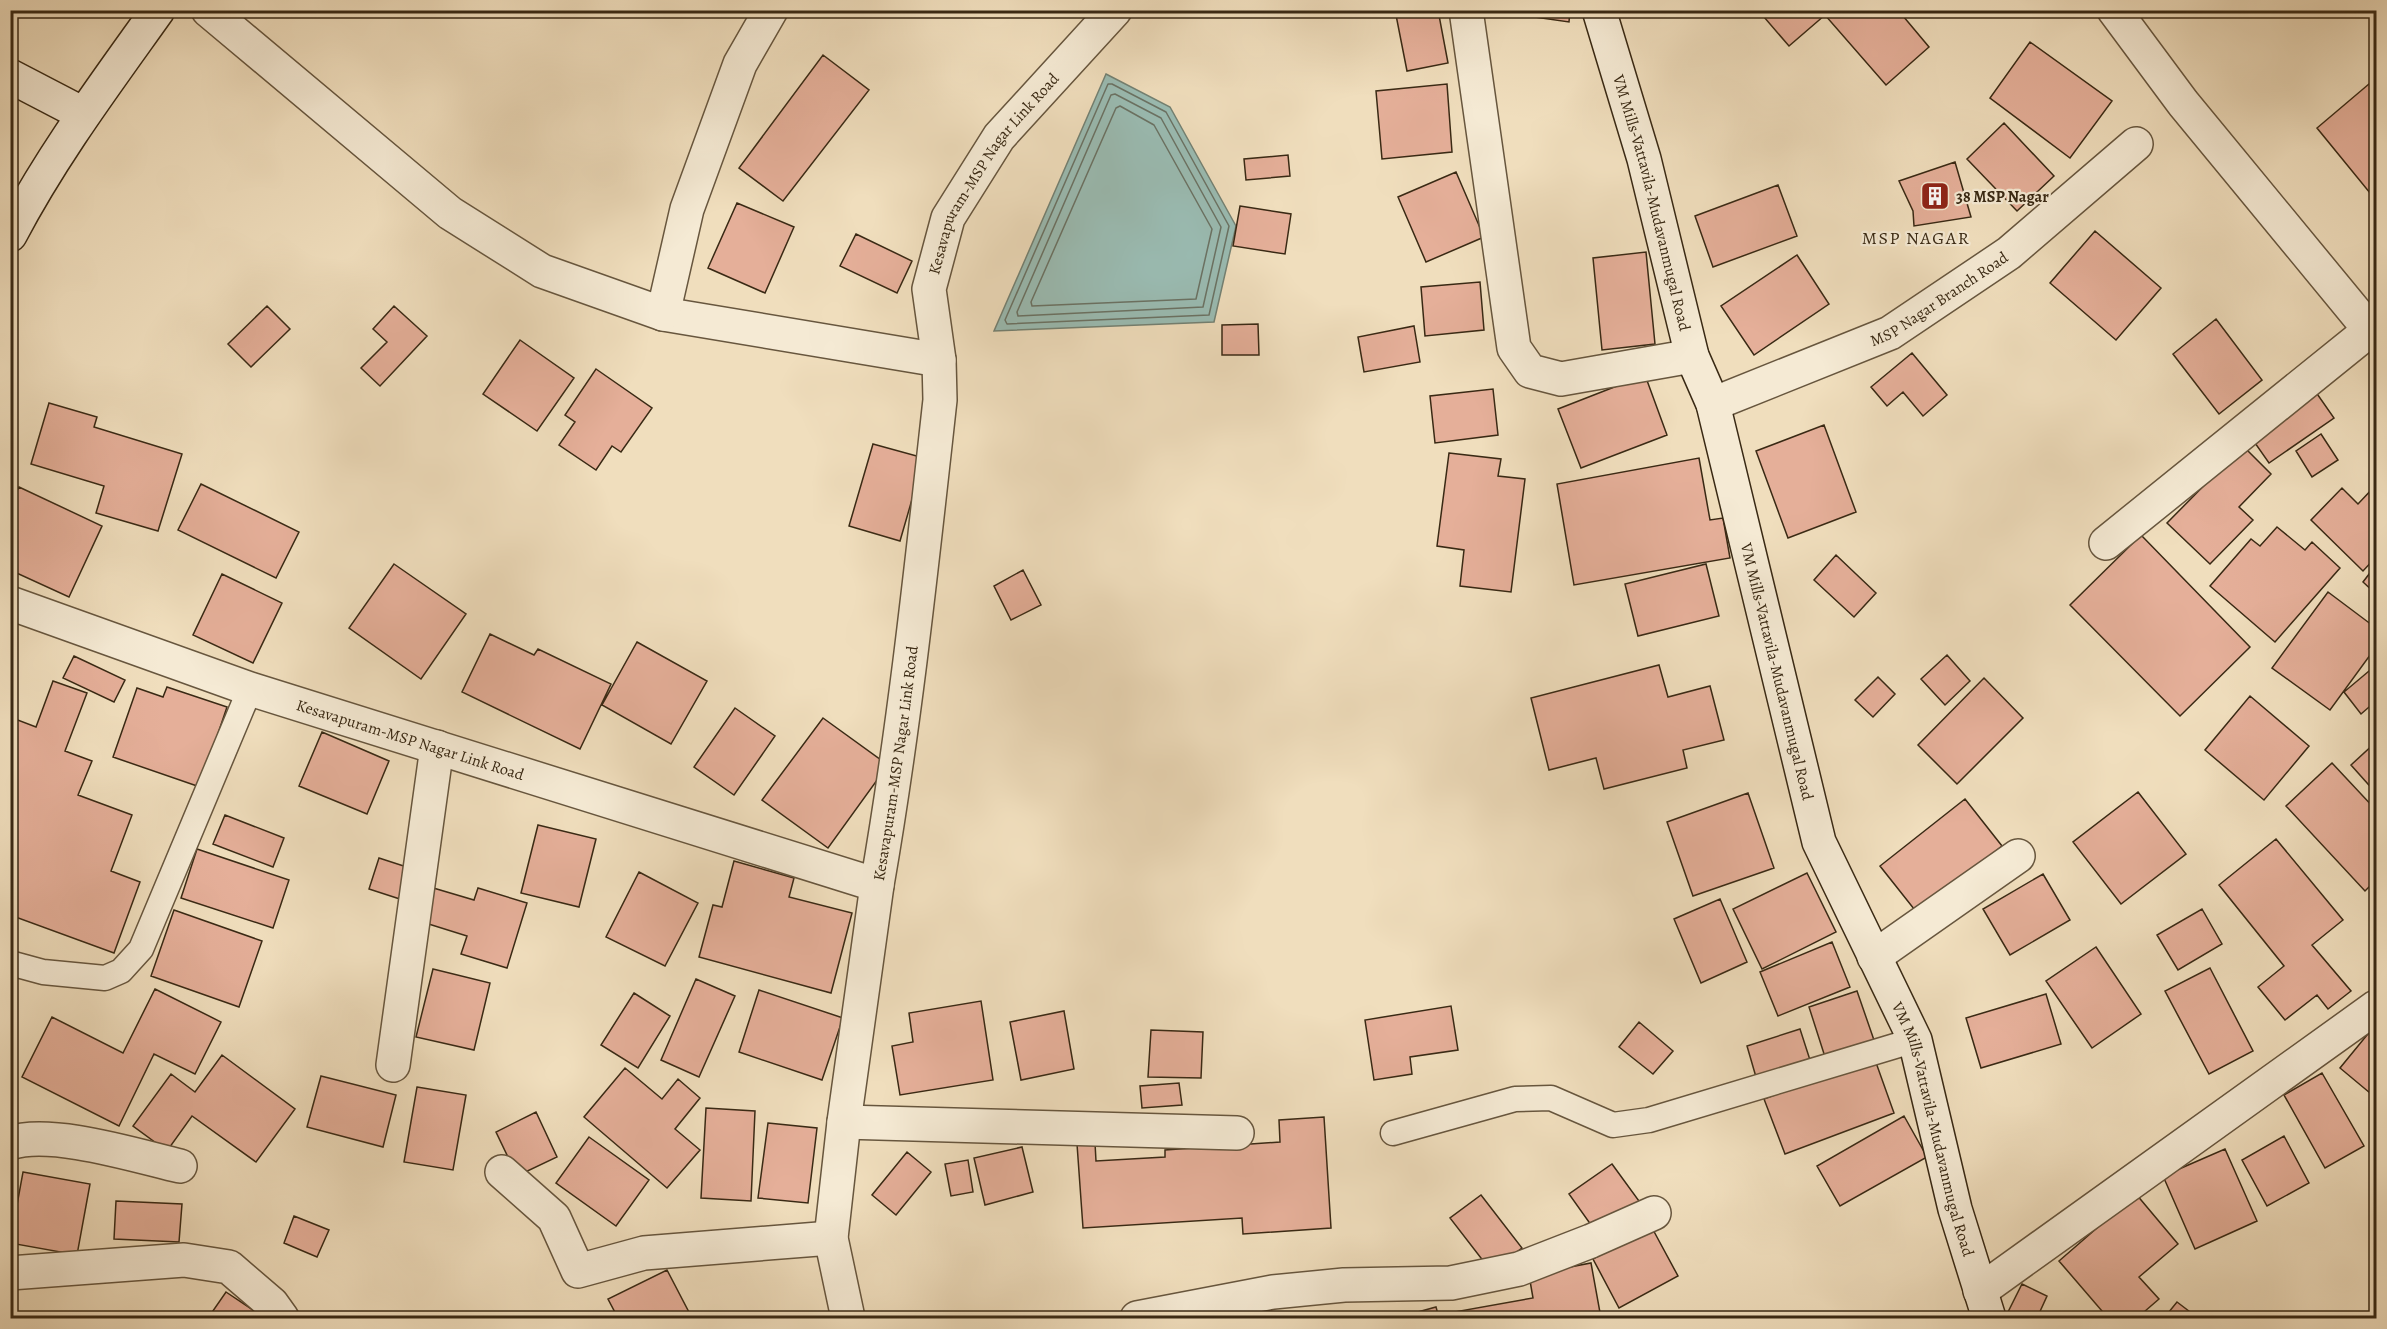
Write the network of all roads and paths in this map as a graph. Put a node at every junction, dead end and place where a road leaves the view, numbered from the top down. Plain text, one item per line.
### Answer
1 (158, 10) edge
2 (208, 10) edge
3 (771, 10) edge
4 (1115, 10) edge
5 (1466, 10) edge
6 (1599, 10) edge
7 (2114, 10) edge
8 (10, 76) edge
9 (83, 114) junction
10 (2136, 144) dead end
11 (10, 235) edge
12 (663, 314) junction
13 (2373, 329) edge
14 (1692, 356) junction
15 (939, 360) junction
16 (1713, 404) junction
17 (2106, 543) dead end
18 (10, 603) edge
19 (250, 688) junction
20 (437, 747) junction
21 (2018, 856) dead end
22 (877, 885) junction
23 (1874, 957) junction
24 (10, 963) edge
25 (2376, 1007) edge
26 (1915, 1040) junction
27 (393, 1065) dead end
28 (844, 1122) junction
29 (1237, 1133) dead end
30 (1393, 1133) dead end
31 (10, 1143) edge
32 (180, 1166) dead end
33 (502, 1172) dead end
34 (1654, 1213) dead end
35 (831, 1238) junction
36 (10, 1273) edge
37 (1984, 1304) edge
38 (282, 1318) edge
39 (848, 1318) edge
40 (1137, 1318) edge

1 - 9 street
2 - 12 street
3 - 12 street
4 - 15 street, Kesavapuram-MSP Nagar Link Road
5 - 14 street
6 - 14 street, VM Mills-Vattavila-Mudavanmugal Road
7 - 13 street
8 - 9 street
9 - 11 street
10 - 16 street, MSP Nagar Branch Road
12 - 15 street
13 - 17 street
14 - 16 street, VM Mills-Vattavila-Mudavanmugal Road
15 - 22 street, Kesavapuram-MSP Nagar Link Road
16 - 23 street, VM Mills-Vattavila-Mudavanmugal Road
18 - 19 street, Kesavapuram-MSP Nagar Link Road
19 - 20 street, Kesavapuram-MSP Nagar Link Road
19 - 24 lane
20 - 22 street, Kesavapuram-MSP Nagar Link Road
20 - 27 street
21 - 23 street
22 - 28 street
23 - 26 street, VM Mills-Vattavila-Mudavanmugal Road
25 - 37 street
26 - 30 lane
26 - 37 street, VM Mills-Vattavila-Mudavanmugal Road
28 - 29 street
28 - 35 street
31 - 32 street
33 - 35 street
34 - 40 street
35 - 39 street
36 - 38 street

